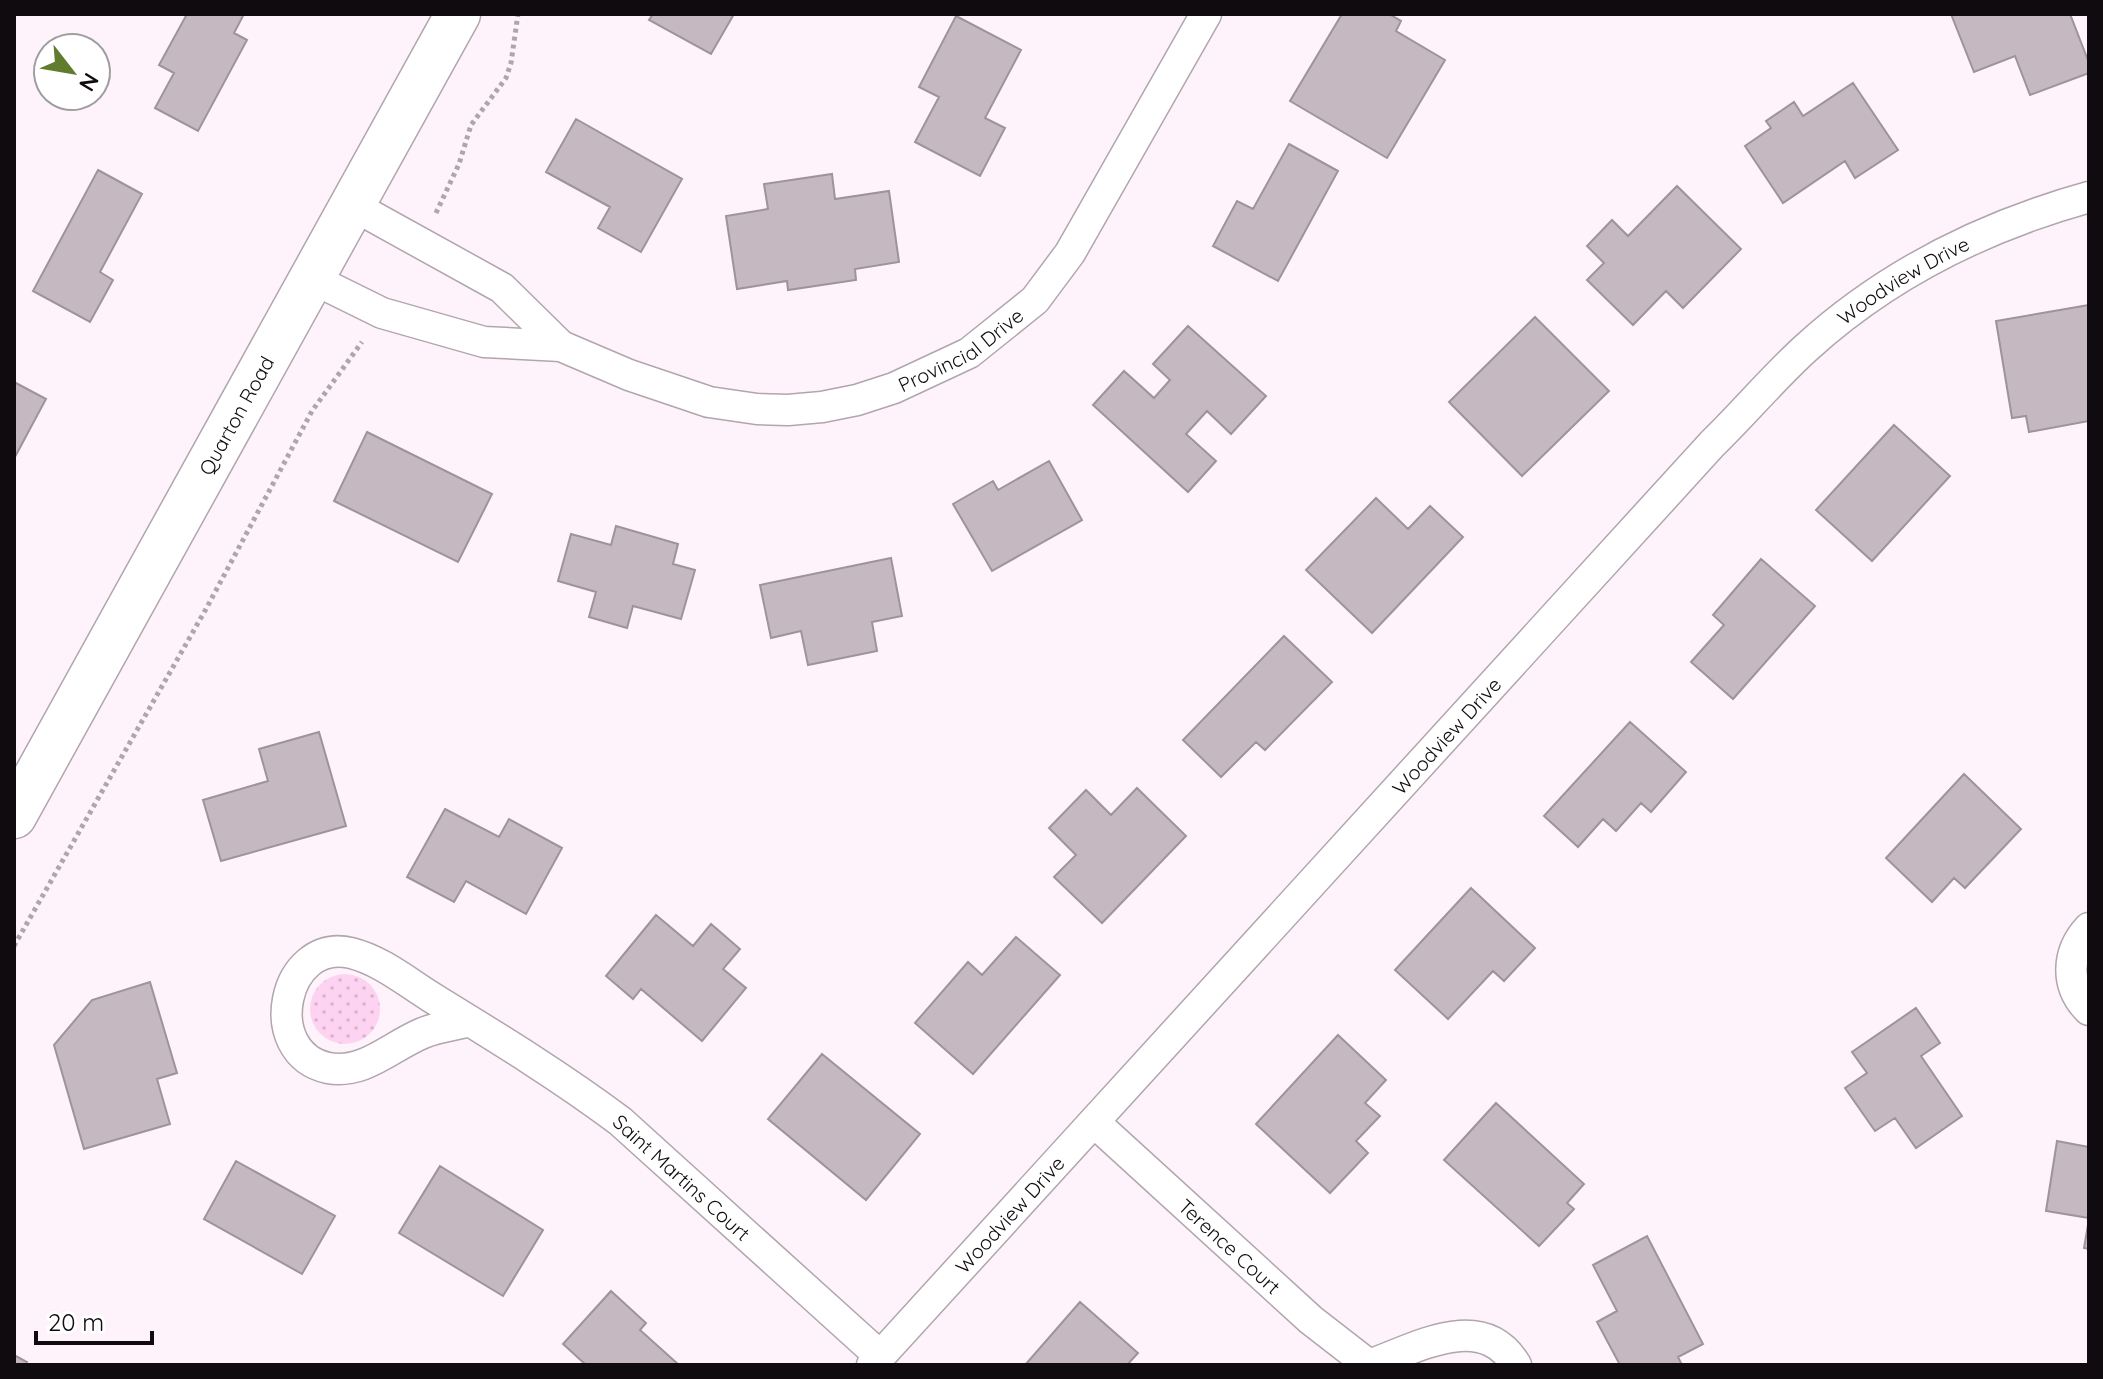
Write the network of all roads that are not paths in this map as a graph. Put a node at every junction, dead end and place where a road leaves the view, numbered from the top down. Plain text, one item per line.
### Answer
1 (458, 14) edge
2 (1206, 14) edge
3 (2089, 197) edge
4 (352, 205) junction
5 (311, 278) junction
6 (561, 346) junction
7 (14, 816) edge
8 (2089, 928) edge
9 (2089, 1010) edge
10 (470, 1021) junction
11 (1094, 1122) junction
12 (876, 1361) edge
13 (1516, 1365) edge

1 - 4 street, Quarton Road
2 - 6 street, Provincial Drive
3 - 11 street, Woodview Drive
4 - 5 street, Quarton Road
4 - 6 street, Provincial Drive
5 - 6 street, Provincial Drive
5 - 7 street, Quarton Road
8 - 9 street
10 - 10 street, Saint Martins Court
10 - 12 street, Saint Martins Court
11 - 12 street, Woodview Drive
11 - 13 street, Terence Court

